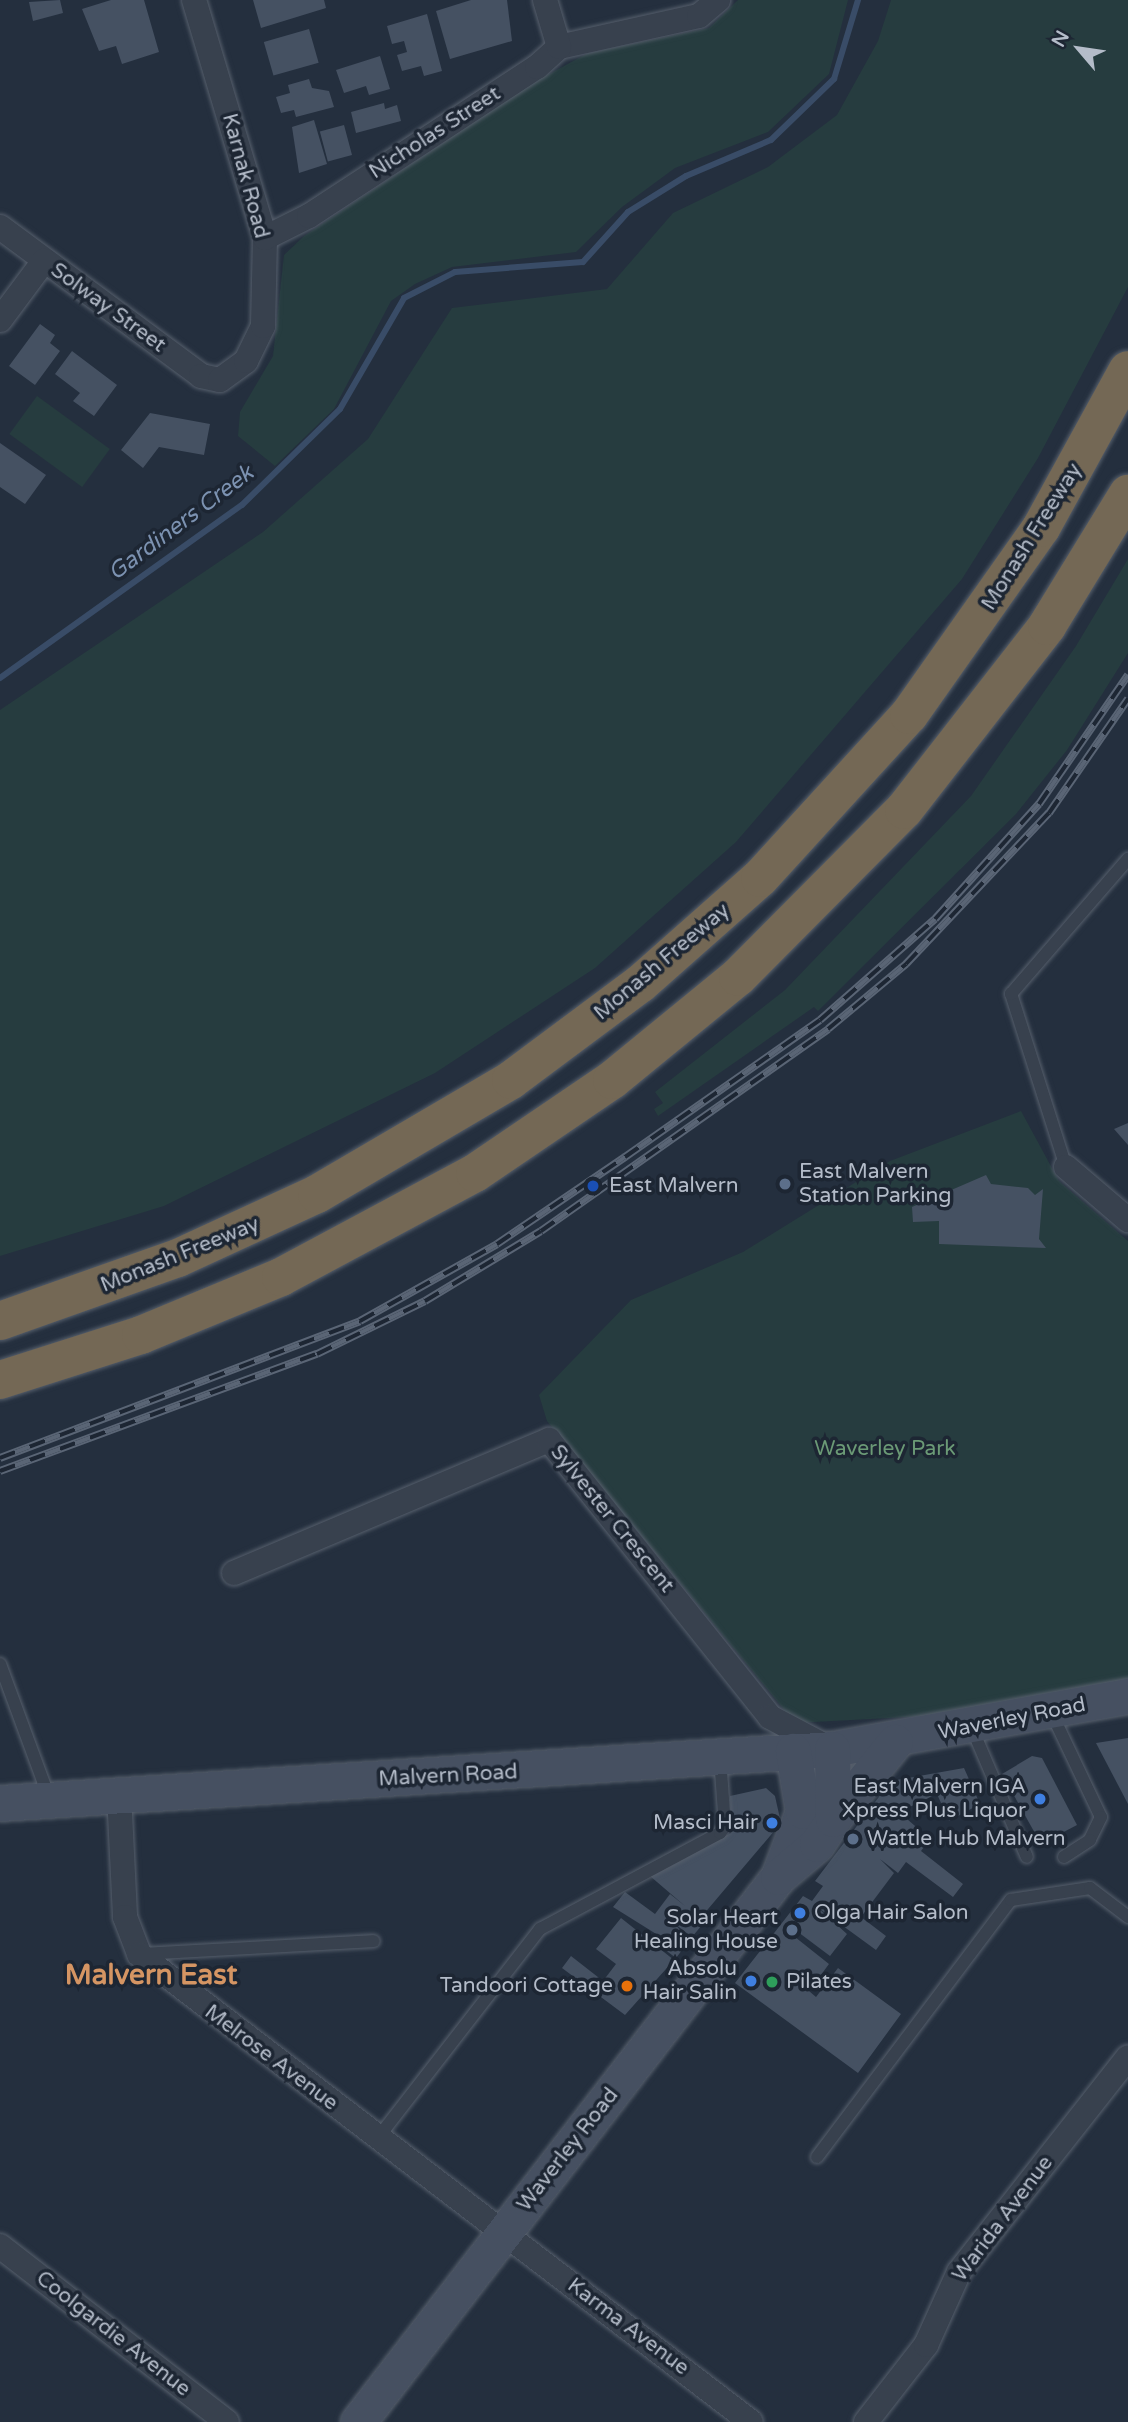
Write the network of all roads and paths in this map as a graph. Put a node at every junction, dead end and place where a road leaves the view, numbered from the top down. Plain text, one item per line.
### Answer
1 (194, 0) edge
2 (545, 0) edge
3 (718, 0) edge
4 (559, 47) junction
5 (0, 228) edge
6 (265, 238) junction
7 (44, 261) junction
8 (0, 320) edge
9 (1128, 370) edge
10 (220, 380) joint
11 (1128, 494) edge
12 (1128, 859) edge
13 (1066, 1167) joint
14 (1128, 1220) edge
15 (0, 1321) edge
16 (0, 1380) edge
17 (234, 1573) dead end
18 (0, 1664) edge
19 (1128, 1696) edge
20 (1052, 1713) junction
21 (971, 1726) junction
22 (790, 1740) junction
23 (895, 1742) junction
24 (832, 1749) junction
25 (720, 1757) junction
26 (119, 1793) junction
27 (50, 1801) junction
28 (0, 1803) edge
29 (833, 1819) junction
30 (1027, 1857) dead end
31 (1064, 1857) dead end
32 (778, 1877) junction
33 (1128, 1917) edge
34 (374, 1941) dead end
35 (139, 1954) junction
36 (1128, 2057) edge
37 (377, 2138) junction
38 (817, 2157) dead end
39 (503, 2234) junction
40 (0, 2246) edge
41 (227, 2422) edge
42 (358, 2422) edge
43 (751, 2422) edge
44 (866, 2422) edge

1 - 6 street, Karnak Road
2 - 4 street
3 - 4 street
4 - 6 street, Nicholas Street
5 - 7 street, Solway Street
6 - 10 street, Karnak Road
7 - 8 street
7 - 10 street, Solway Street
9 - 15 highway, Monash Freeway
11 - 16 highway
12 - 13 lane
13 - 14 street
17 - 22 street, Sylvester Crescent
18 - 27 lane
19 - 20 main road, Waverley Road
20 - 21 main road, Waverley Road
20 - 31 lane
21 - 23 main road, Waverley Road
21 - 30 lane
22 - 24 main road, Malvern Road
22 - 25 main road, Malvern Road
22 - 32 main road, Waverley Road
23 - 24 main road, Malvern Road
23 - 29 main road, Waverley Road
24 - 29 main road
25 - 26 main road, Malvern Road
25 - 37 lane
26 - 27 main road, Malvern Road
26 - 35 street
27 - 28 main road, Malvern Road
29 - 32 main road, Waverley Road
32 - 39 main road, Waverley Road
33 - 38 lane
34 - 35 lane
35 - 37 street, Melrose Avenue
36 - 44 street, Warida Avenue
37 - 39 street, Melrose Avenue
39 - 42 main road, Waverley Road
39 - 43 street, Karma Avenue
40 - 41 street, Coolgardie Avenue

